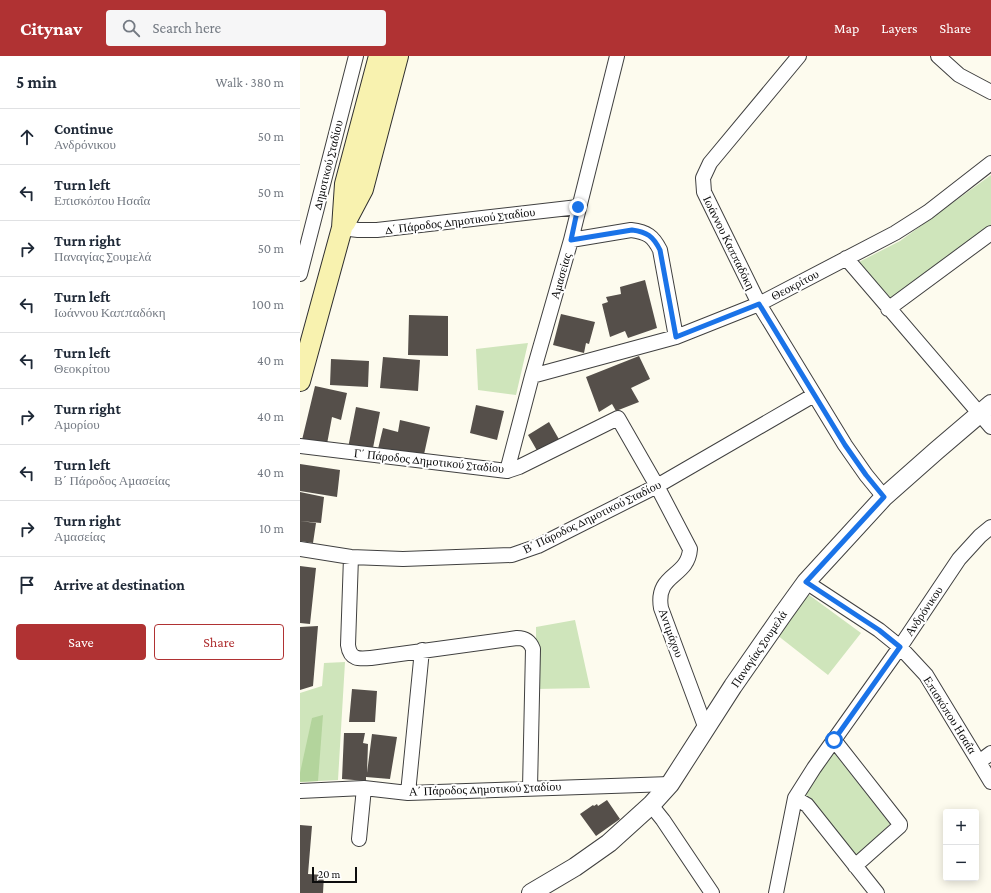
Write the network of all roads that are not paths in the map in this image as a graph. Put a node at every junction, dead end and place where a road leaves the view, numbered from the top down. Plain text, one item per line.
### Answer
1 (356, 56) edge
2 (379, 56) edge
3 (398, 56) edge
4 (616, 56) edge
5 (799, 56) edge
6 (938, 56) edge
7 (991, 92) edge
8 (991, 163) edge
9 (578, 207) junction
10 (342, 228) junction
11 (991, 234) edge
12 (304, 240) edge
13 (571, 240) junction
14 (846, 258) junction
15 (300, 274) edge
16 (759, 304) junction
17 (888, 308) junction
18 (676, 337) junction
19 (532, 376) junction
20 (300, 381) edge
21 (814, 395) junction
22 (985, 409) edge
23 (618, 418) joint
24 (991, 427) edge
25 (300, 446) edge
26 (507, 471) junction
27 (657, 486) junction
28 (884, 497) junction
29 (991, 527) edge
30 (300, 549) edge
31 (351, 557) junction
32 (806, 582) junction
33 (900, 647) junction
34 (422, 650) junction
35 (706, 729) junction
36 (834, 740) junction
37 (991, 753) edge
38 (979, 762) junction
39 (991, 782) edge
40 (670, 784) junction
41 (364, 788) junction
42 (530, 788) junction
43 (300, 792) edge
44 (408, 793) junction
45 (795, 798) junction
46 (650, 805) junction
47 (360, 838) dead end
48 (855, 866) junction
49 (531, 893) edge
50 (712, 893) edge
51 (776, 893) edge
52 (877, 893) edge

1 - 12 street, Δημοτικού Σταδίου
2 - 10 main road, Δημοτικού Σταδίου
3 - 10 main road, Δημοτικού Σταδίου
4 - 9 street, Αμασείας
5 - 16 street, Ιωάννου Καππαδόκη
6 - 7 street
8 - 14 street, Θεοκρίτου
9 - 10 street, Δ΄ Πάροδος Δημοτικού Σταδίου
9 - 13 street, Αμασείας
10 - 20 main road, Δημοτικού Σταδίου
11 - 17 street
12 - 15 street, Δημοτικού Σταδίου
13 - 18 street
13 - 19 street, Αμασείας
14 - 16 street, Θεοκρίτου
14 - 17 street
16 - 18 street, Θεοκρίτου
16 - 21 street, Ιωάννου Καππαδόκη
17 - 22 street
18 - 19 street, Θεοκρίτου
19 - 26 street, Αμασείας
21 - 27 street, Β΄ Πάροδος Δημοτικού Σταδίου
21 - 28 street, Ιωάννου Καππαδόκη
22 - 24 street
22 - 28 street, Παναγίας Σουμελά
23 - 26 street, Γ΄ Πάροδος Δημοτικού Σταδίου
23 - 27 street, Αντιμάχου
25 - 26 street, Γ΄ Πάροδος Δημοτικού Σταδίου
27 - 31 street, Β΄ Πάροδος Δημοτικού Σταδίου
27 - 35 street, Αντιμάχου
28 - 32 street, Παναγίας Σουμελά
29 - 33 street, Ανδρόνικου
30 - 31 street, Β΄ Πάροδος Δημοτικού Σταδίου
31 - 34 street
32 - 33 street, Επισκόπου Ησαΐα
32 - 35 street, Παναγίας Σουμελά
33 - 36 street, Ανδρόνικου
33 - 38 street, Επισκόπου Ησαΐα
34 - 42 street
34 - 44 street
35 - 40 street, Παναγίας Σουμελά
36 - 45 street, Ανδρόνικου
36 - 48 street
37 - 38 street
38 - 39 street, Επισκόπου Ησαΐα
40 - 42 street, Α΄ Πάροδος Δημοτικού Σταδίου
40 - 46 street, Παναγίας Σουμελά
41 - 43 street, Α΄ Πάροδος Δημοτικού Σταδίου
41 - 44 street, Α΄ Πάροδος Δημοτικού Σταδίου
41 - 47 street
42 - 44 street, Α΄ Πάροδος Δημοτικού Σταδίου
45 - 48 street
45 - 51 street, Ανδρόνικου
46 - 49 street, Παναγίας Σουμελά
46 - 50 street
48 - 52 street

